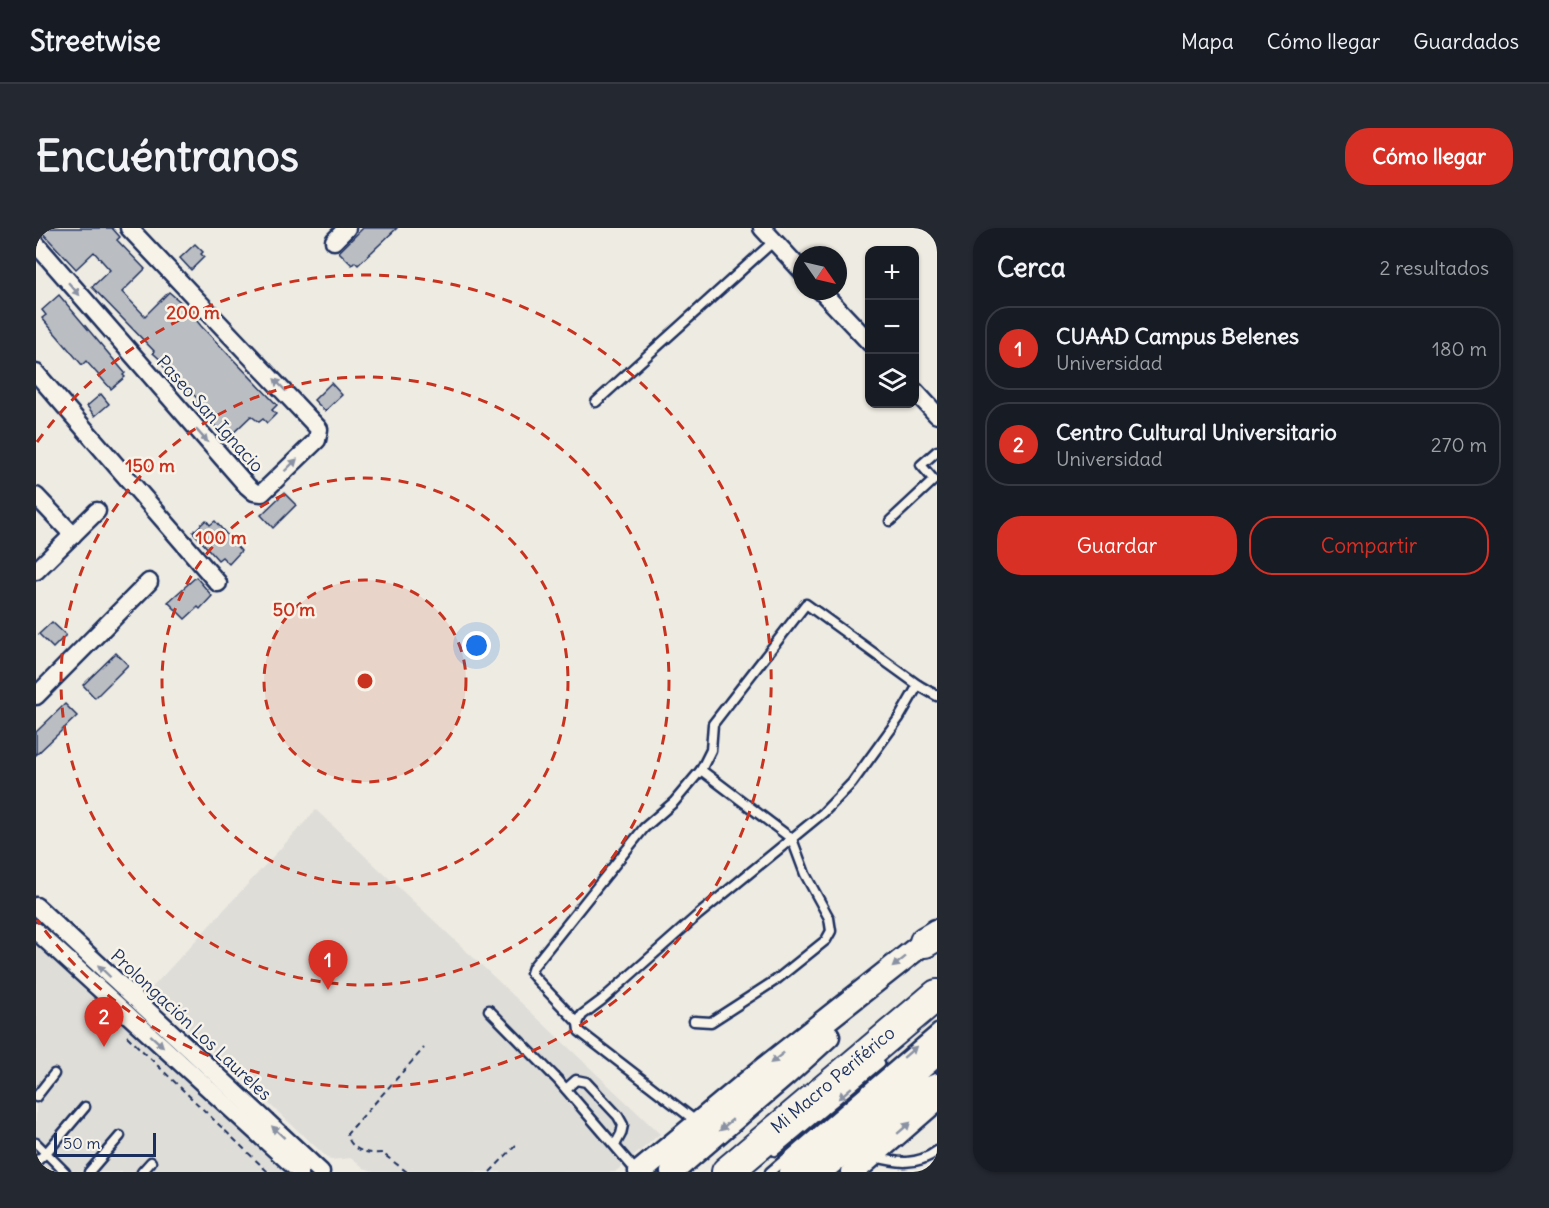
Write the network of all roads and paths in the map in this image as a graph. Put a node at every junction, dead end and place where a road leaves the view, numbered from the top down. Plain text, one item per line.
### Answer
1 (129, 228) edge
2 (348, 228) edge
3 (762, 228) edge
4 (334, 241) dead end
5 (774, 241) junction
6 (36, 244) edge
7 (793, 261) edge
8 (829, 300) edge
9 (865, 338) edge
10 (36, 373) edge
11 (919, 395) edge
12 (596, 402) dead end
13 (937, 415) edge
14 (937, 451) edge
15 (36, 496) edge
16 (97, 511) dead end
17 (890, 521) dead end
18 (72, 535) junction
19 (36, 571) edge
20 (149, 582) dead end
21 (218, 583) dead end
22 (918, 685) junction
23 (36, 696) edge
24 (937, 696) edge
25 (701, 770) junction
26 (792, 839) junction
27 (36, 906) edge
28 (36, 931) edge
29 (933, 935) edge
30 (873, 983) junction
31 (937, 995) edge
32 (489, 1010) dead end
33 (694, 1022) dead end
34 (578, 1023) junction
35 (137, 1024) junction
36 (937, 1029) edge
37 (424, 1048) dead end
38 (937, 1049) edge
39 (883, 1060) dead end
40 (54, 1074) dead end
41 (937, 1085) edge
42 (566, 1089) junction
43 (36, 1097) edge
44 (937, 1099) edge
45 (85, 1107) dead end
46 (698, 1123) junction
47 (120, 1136) dead end
48 (519, 1142) dead end
49 (36, 1143) edge
50 (615, 1144) junction
51 (937, 1151) edge
52 (46, 1153) junction
53 (767, 1157) dead end
54 (36, 1162) edge
55 (151, 1162) dead end
56 (677, 1167) edge
57 (862, 1167) edge
58 (65, 1172) edge
59 (89, 1172) edge
60 (142, 1172) edge
61 (268, 1172) edge
62 (300, 1172) edge
63 (321, 1172) edge
64 (407, 1172) edge
65 (490, 1172) edge
66 (638, 1172) edge
67 (727, 1172) edge
68 (770, 1172) edge
69 (794, 1172) edge
70 (820, 1172) edge

6 -> 1 street, Paseo San Ignacio
2 - 4 street
3 - 5 street
5 - 7 street
5 - 12 lane
8 - 9 street
10 - 21 street
11 - 13 street
14 - 17 lane
15 - 18 street
16 - 18 street
18 - 19 street
20 - 23 street
22 - 24 lane
22 - 25 lane
22 - 26 lane
25 - 26 lane
25 - 34 lane
26 - 33 lane
26 - 34 lane
35 -> 27 street, Prolongación Los Laureles
28 - 35 street, Prolongación Los Laureles
29 -> 30 main road
30 -> 46 main road
30 -> 56 main road
31 - 67 highway
32 - 42 lane
34 - 46 lane
35 - 61 path
35 -> 62 street, Prolongación Los Laureles
63 -> 35 street, Prolongación Los Laureles
68 -> 36 lane, Mi Macro Periférico
37 - 64 path
38 - 69 highway
39 -> 53 lane, Mi Macro Periférico
40 - 43 lane
41 - 70 main road
42 - 50 lane
42 - 50 lane
57 -> 44 main road
45 - 52 lane
46 - 66 main road
47 - 59 lane
48 - 65 path
49 - 52 lane
50 - 66 lane
51 - 57 lane
52 - 54 lane
52 - 58 lane
55 - 60 lane

